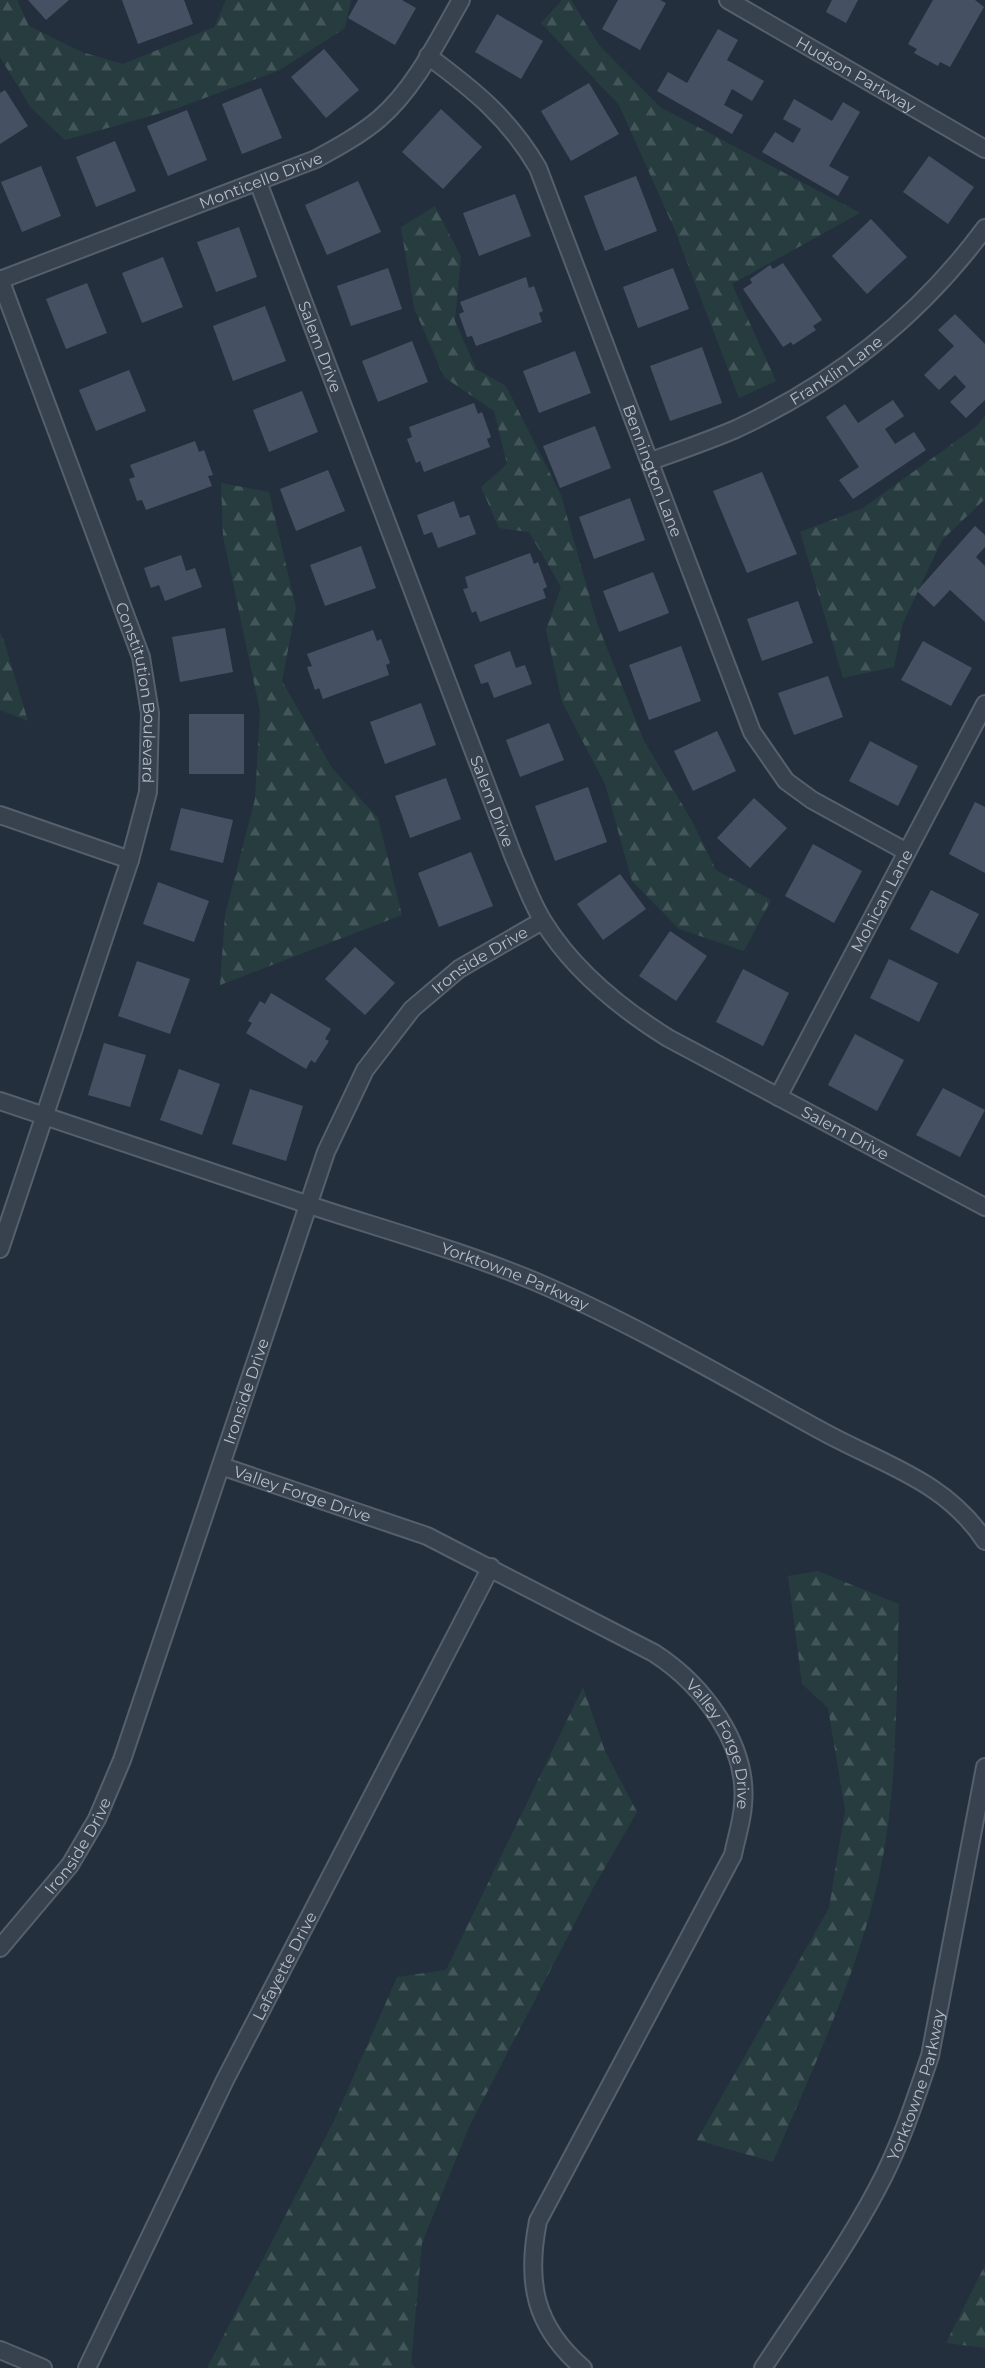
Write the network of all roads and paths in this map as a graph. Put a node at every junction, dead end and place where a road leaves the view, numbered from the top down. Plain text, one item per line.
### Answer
1 (461, 0) edge
2 (728, 0) edge
3 (428, 56) junction
4 (985, 149) edge
5 (258, 182) junction
6 (985, 228) edge
7 (0, 280) edge
8 (651, 461) junction
9 (985, 704) edge
10 (0, 815) edge
11 (907, 852) junction
12 (130, 860) junction
13 (542, 921) junction
14 (778, 1097) junction
15 (0, 1101) edge
16 (45, 1116) junction
17 (309, 1205) junction
18 (985, 1207) edge
19 (0, 1249) edge
20 (221, 1466) junction
21 (985, 1541) edge
22 (491, 1567) junction
23 (985, 1772) edge
24 (0, 1948) edge
25 (0, 2350) edge
26 (42, 2368) edge
27 (87, 2368) edge
28 (583, 2368) edge
29 (763, 2368) edge

1 - 3 street, Monticello Drive
2 - 4 street, Hudson Parkway
3 - 5 street, Monticello Drive
3 - 8 street, Bennington Lane
5 - 7 street, Monticello Drive
5 - 13 street, Salem Drive
6 - 8 street, Franklin Lane
7 - 12 street, Constitution Boulevard
8 - 11 street, Bennington Lane
9 - 11 street, Mohican Lane
10 - 12 street
11 - 14 street, Mohican Lane
12 - 16 street, Constitution Boulevard
13 - 14 street, Salem Drive
13 - 17 street, Ironside Drive
14 - 18 street, Salem Drive
15 - 16 street, Yorktowne Parkway
16 - 17 street, Yorktowne Parkway
16 - 19 street, Constitution Boulevard
17 - 20 street, Ironside Drive
17 - 21 street, Yorktowne Parkway
20 - 22 street, Valley Forge Drive
20 - 24 street, Ironside Drive
22 - 27 street, Lafayette Drive
22 - 28 street, Valley Forge Drive
23 - 29 street, Yorktowne Parkway
25 - 26 street

